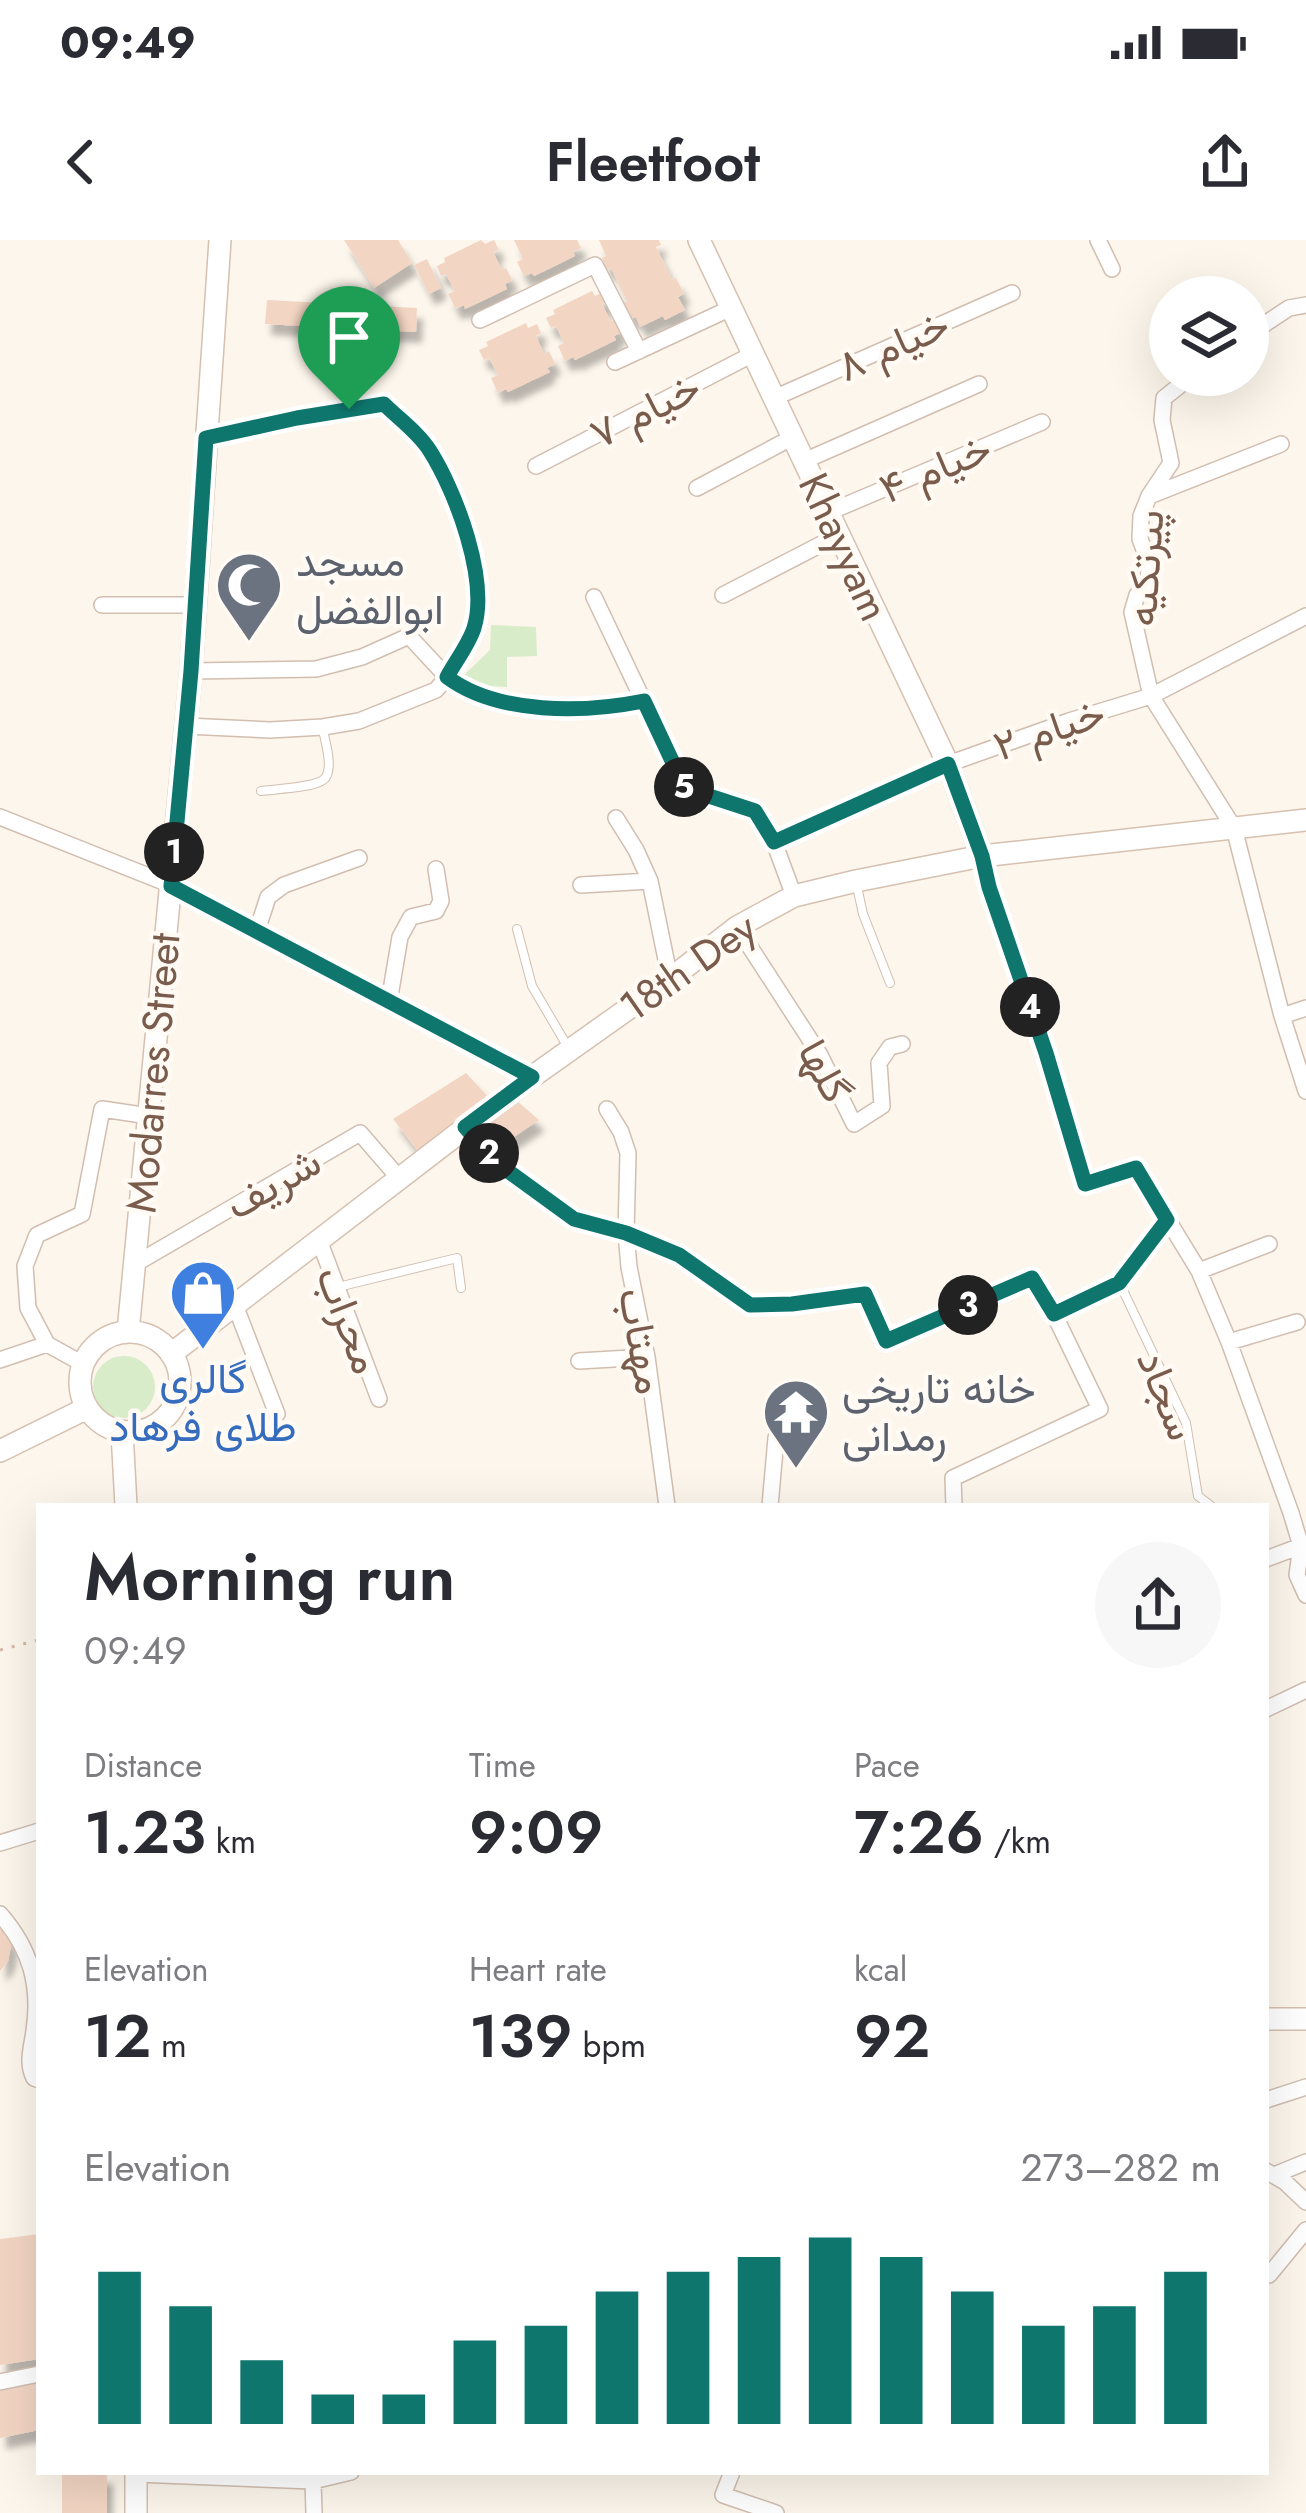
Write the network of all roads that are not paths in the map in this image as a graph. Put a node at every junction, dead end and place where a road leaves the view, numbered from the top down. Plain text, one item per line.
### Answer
1 (220, 240) edge
2 (699, 240) edge
3 (1098, 240) edge
4 (1112, 269) dead end
5 (1012, 292) dead end
6 (1304, 304) edge
7 (731, 308) junction
8 (480, 320) dead end
9 (1269, 321) edge
10 (639, 351) junction
11 (753, 354) junction
12 (616, 362) dead end
13 (979, 384) dead end
14 (1166, 396) edge
15 (774, 398) junction
16 (1042, 422) dead end
17 (793, 437) junction
18 (206, 438) junction
19 (1281, 444) dead end
20 (804, 461) junction
21 (536, 466) dead end
22 (697, 488) dead end
23 (1149, 496) junction
24 (827, 513) junction
25 (837, 536) junction
26 (723, 595) dead end
27 (594, 597) dead end
28 (196, 604) junction
29 (102, 605) dead end
30 (1306, 616) edge
31 (191, 671) junction
32 (447, 677) junction
33 (1151, 696) junction
34 (644, 701) junction
35 (186, 725) junction
36 (323, 728) junction
37 (948, 764) junction
38 (261, 791) dead end
39 (0, 817) edge
40 (616, 818) dead end
41 (1306, 820) edge
42 (1234, 828) junction
43 (774, 842) junction
44 (982, 856) junction
45 (359, 858) dead end
46 (436, 869) dead end
47 (650, 880) junction
48 (856, 880) junction
49 (581, 885) dead end
50 (171, 886) junction
51 (794, 896) junction
52 (737, 927) junction
53 (517, 929) dead end
54 (257, 931) junction
55 (670, 979) junction
56 (890, 983) dead end
57 (389, 1001) junction
58 (1306, 1008) edge
59 (1282, 1016) junction
60 (902, 1044) dead end
61 (570, 1051) junction
62 (532, 1077) junction
63 (1306, 1091) edge
64 (607, 1109) dead end
65 (149, 1116) junction
66 (465, 1127) junction
67 (399, 1178) junction
68 (1167, 1220) junction
69 (626, 1233) junction
70 (319, 1240) junction
71 (1269, 1244) dead end
72 (135, 1264) junction
73 (1199, 1271) junction
74 (1032, 1278) road end
75 (1119, 1283) junction
76 (337, 1287) junction
77 (460, 1288) dead end
78 (235, 1305) junction
79 (1054, 1314) junction
80 (1297, 1322) dead end
81 (128, 1332) junction
82 (886, 1341) road end
83 (1229, 1342) junction
84 (47, 1344) junction
85 (171, 1354) junction
86 (647, 1357) junction
87 (0, 1360) edge
88 (579, 1361) dead end
89 (83, 1364) junction
90 (379, 1399) dead end
91 (87, 1408) junction
92 (278, 1414) dead end
93 (122, 1432) junction
94 (776, 1438) dead end
95 (0, 1451) edge
96 (126, 1503) edge
97 (667, 1503) edge
98 (770, 1503) edge
99 (954, 1503) edge
100 (1206, 1503) edge
101 (1303, 1545) edge
102 (1269, 1558) edge
103 (1306, 1595) edge
104 (1306, 1690) edge
105 (1269, 1708) edge
106 (36, 1832) edge
107 (0, 1843) edge
108 (0, 1914) edge
109 (36, 1984) edge
110 (36, 2014) edge
111 (1269, 2019) edge
112 (1306, 2019) edge
113 (36, 2079) edge
114 (1306, 2087) edge
115 (1269, 2099) edge
116 (1306, 2162) edge
117 (1270, 2173) edge
118 (1306, 2202) edge
119 (1306, 2230) edge
120 (1269, 2276) edge
121 (36, 2375) edge
122 (0, 2382) edge
123 (136, 2475) edge
124 (180, 2475) edge
125 (339, 2475) edge
126 (731, 2475) edge
127 (314, 2481) junction
128 (136, 2513) edge
129 (314, 2513) edge
130 (776, 2513) edge

1 - 18 main road, Modarres Street
2 - 7 main road, Khayyam
3 - 4 street
5 - 15 street, خیام ۸
6 - 9 street
7 - 10 street
7 - 11 main road, Khayyam
8 - 10 street
10 - 12 street
11 - 15 main road, Khayyam
11 - 21 street, خیام ۷
13 - 20 street
14 - 23 street, پیرتکیه
15 - 17 main road, Khayyam
16 - 24 street, خیام ۴
17 - 20 main road, Khayyam
17 - 22 street
18 - 28 main road, Modarres Street
18 - 32 street
19 - 23 street
20 - 24 main road, Khayyam
23 - 33 street, پیرتکیه
24 - 25 main road, Khayyam
25 - 26 street
25 - 37 main road, Khayyam
27 - 34 street
28 - 29 street
28 - 31 main road, Modarres Street
30 - 33 street, خیام ۲
31 - 32 street
31 - 35 main road, Modarres Street
32 - 34 street
32 - 36 street
33 - 37 street, خیام ۲
33 - 42 street, پیرتکیه
34 - 43 street
35 - 36 street
35 - 50 main road, Modarres Street
36 - 38 lane
37 - 43 street, خیام ۲
37 - 44 main road, Khayyam
39 - 50 street
40 - 47 street
41 - 42 main road, 18th Dey
42 - 44 main road, 18th Dey
42 - 59 street, پیرتکیه
43 - 51 street
44 - 48 main road, 18th Dey
44 - 68 street
45 - 54 street
46 - 57 street
47 - 49 street
47 - 55 street
48 - 51 main road, 18th Dey
48 - 56 lane
50 - 54 street
50 - 65 main road, Modarres Street
51 - 52 main road, 18th Dey
52 - 55 main road, 18th Dey
52 - 60 street, گلها
53 - 61 lane
54 - 57 street
55 - 61 main road, 18th Dey
57 - 62 street
58 - 59 street
59 - 63 street, پیرتکیه
61 - 62 main road, 18th Dey
62 - 66 main road, 18th Dey
64 - 69 street, مهتاب
65 - 72 main road, Modarres Street
65 - 84 street
66 - 67 main road, 18th Dey
66 - 69 street
67 - 70 main road, 18th Dey
67 - 72 street, شریف
68 - 73 street
68 - 75 street
69 - 82 street
69 - 86 street, مهتاب
70 - 76 street, محراب
70 - 78 main road, 18th Dey
71 - 73 street
72 - 81 main road, Modarres Street
73 - 83 street
74 - 79 street
75 - 79 street
75 - 100 lane, سجاد
76 - 77 lane
76 - 90 street, محراب
78 - 85 main road, 18th Dey
78 - 92 street
79 - 99 street
80 - 83 street
81 - 85 main road
81 - 89 main road
83 - 101 street
84 - 87 street
84 - 89 street
85 - 93 main road
86 - 88 street
86 - 97 street, مهتاب
89 - 91 main road
91 - 93 main road
91 - 95 main road
93 - 96 main road
94 - 98 street
101 - 102 street
101 - 103 street
104 - 105 street
106 - 107 street
108 - 109 street
110 - 113 street
111 - 112 main road
114 - 115 street
116 - 117 street
117 - 118 street
119 - 120 street
121 - 122 street
123 - 128 main road
124 - 127 street
125 - 127 street
126 - 130 street
127 - 129 street

